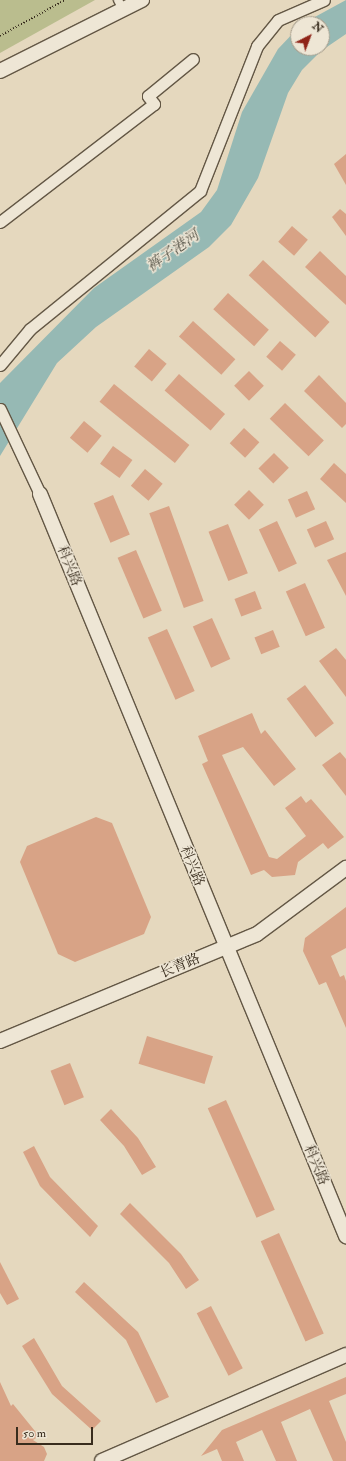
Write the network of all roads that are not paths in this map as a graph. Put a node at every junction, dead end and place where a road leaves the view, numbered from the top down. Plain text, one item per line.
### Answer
1 (142, 0) edge
2 (324, 0) edge
3 (121, 5) edge
4 (193, 59) dead end
5 (0, 71) edge
6 (0, 222) edge
7 (0, 365) edge
8 (0, 409) edge
9 (40, 494) joint
10 (346, 868) edge
11 (225, 947) junction
12 (0, 1041) edge
13 (346, 1236) edge
14 (346, 1355) edge
15 (102, 1461) edge

1 - 3 street
2 - 7 street
3 - 5 street
4 - 6 street
8 - 9 street
9 - 11 street, 科兴路
10 - 11 street, 长青路
11 - 12 street, 长青路
11 - 13 street, 科兴路
14 - 15 street

